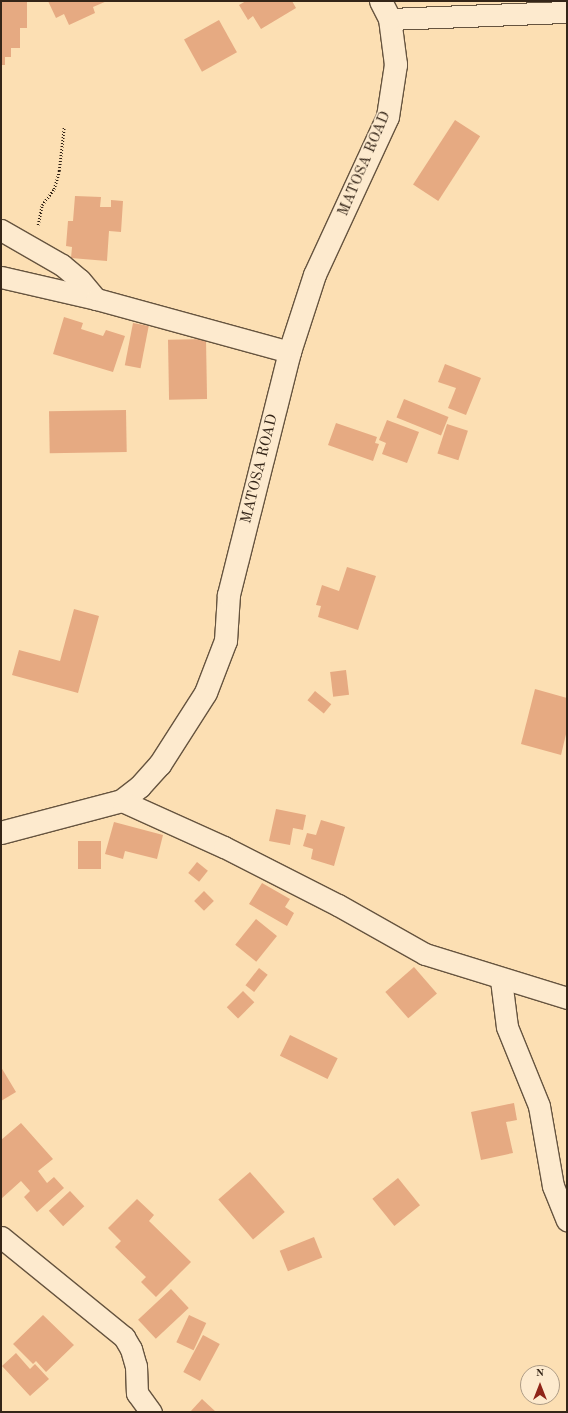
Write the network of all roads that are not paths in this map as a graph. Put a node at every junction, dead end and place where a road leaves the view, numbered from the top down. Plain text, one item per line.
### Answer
1 (386, 10) edge
2 (567, 12) edge
3 (1, 230) edge
4 (1, 277) edge
5 (96, 299) junction
6 (290, 352) junction
7 (122, 801) junction
8 (1, 833) edge
9 (501, 980) junction
10 (567, 998) edge
11 (567, 1220) edge
12 (1, 1237) edge
13 (151, 1412) edge

1 - 2 street
1 - 6 street, MATOSA ROAD
3 - 5 street
4 - 5 street
5 - 6 street
6 - 7 street, MATOSA ROAD
7 - 8 street, MATOSA ROAD
7 - 9 street
9 - 10 street
9 - 11 street
12 - 13 street

